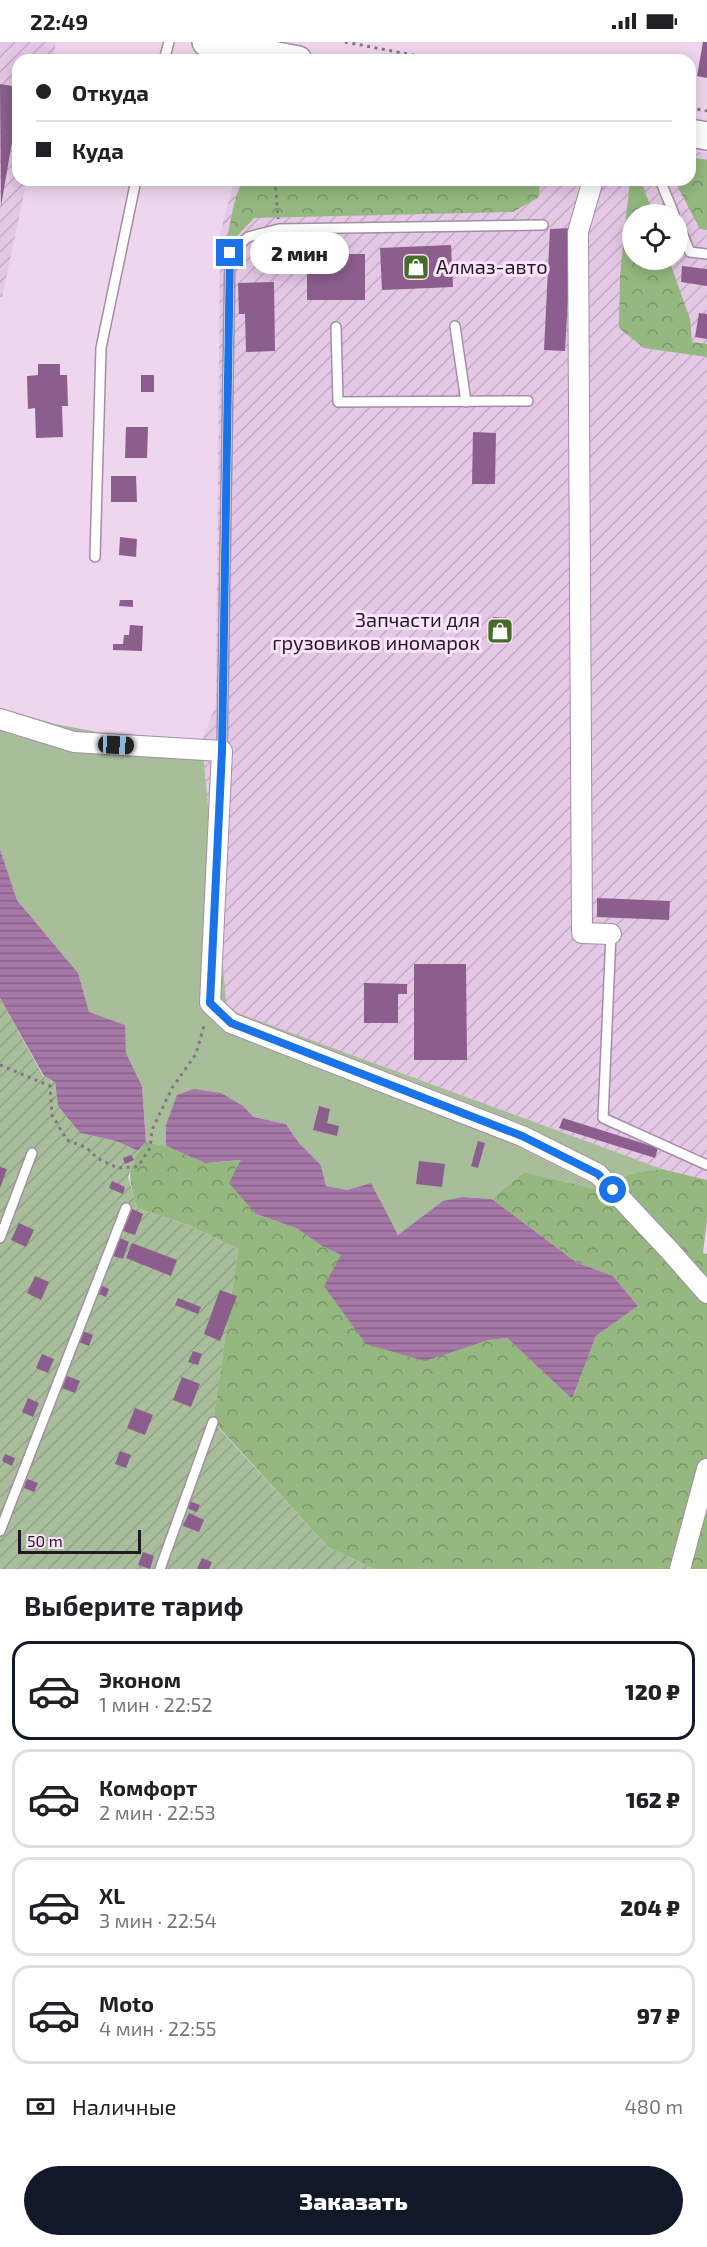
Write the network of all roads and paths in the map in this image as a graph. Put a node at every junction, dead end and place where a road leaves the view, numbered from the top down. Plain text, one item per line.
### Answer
1 (206, 42) edge
2 (345, 42) edge
3 (267, 54) edge
4 (408, 54) edge
5 (135, 186) edge
6 (275, 186) edge
7 (591, 186) edge
8 (662, 186) edge
9 (670, 204) edge
10 (543, 225) dead end
11 (279, 229) junction
12 (688, 247) edge
13 (707, 254) edge
14 (455, 326) dead end
15 (336, 327) dead end
16 (528, 401) dead end
17 (466, 402) junction
18 (95, 557) dead end
19 (0, 719) edge
20 (222, 751) junction
21 (611, 934) joint
22 (210, 1003) junction
23 (0, 1065) edge
24 (32, 1153) dead end
25 (707, 1165) edge
26 (126, 1208) dead end
27 (0, 1238) edge
28 (707, 1293) edge
29 (213, 1422) dead end
30 (707, 1468) edge
31 (0, 1532) edge
32 (160, 1569) edge
33 (680, 1569) edge

1 - 3 main road
2 - 4 path
5 - 18 lane
6 - 11 path
7 - 21 street
8 - 9 lane
10 - 11 lane
11 - 20 lane
12 - 13 lane
14 - 17 lane
15 - 17 lane
16 - 17 lane
19 - 20 street
20 - 22 street
21 - 25 lane
22 - 23 path
22 - 28 street
24 - 27 lane
26 - 31 lane
29 - 32 lane
30 - 33 street

